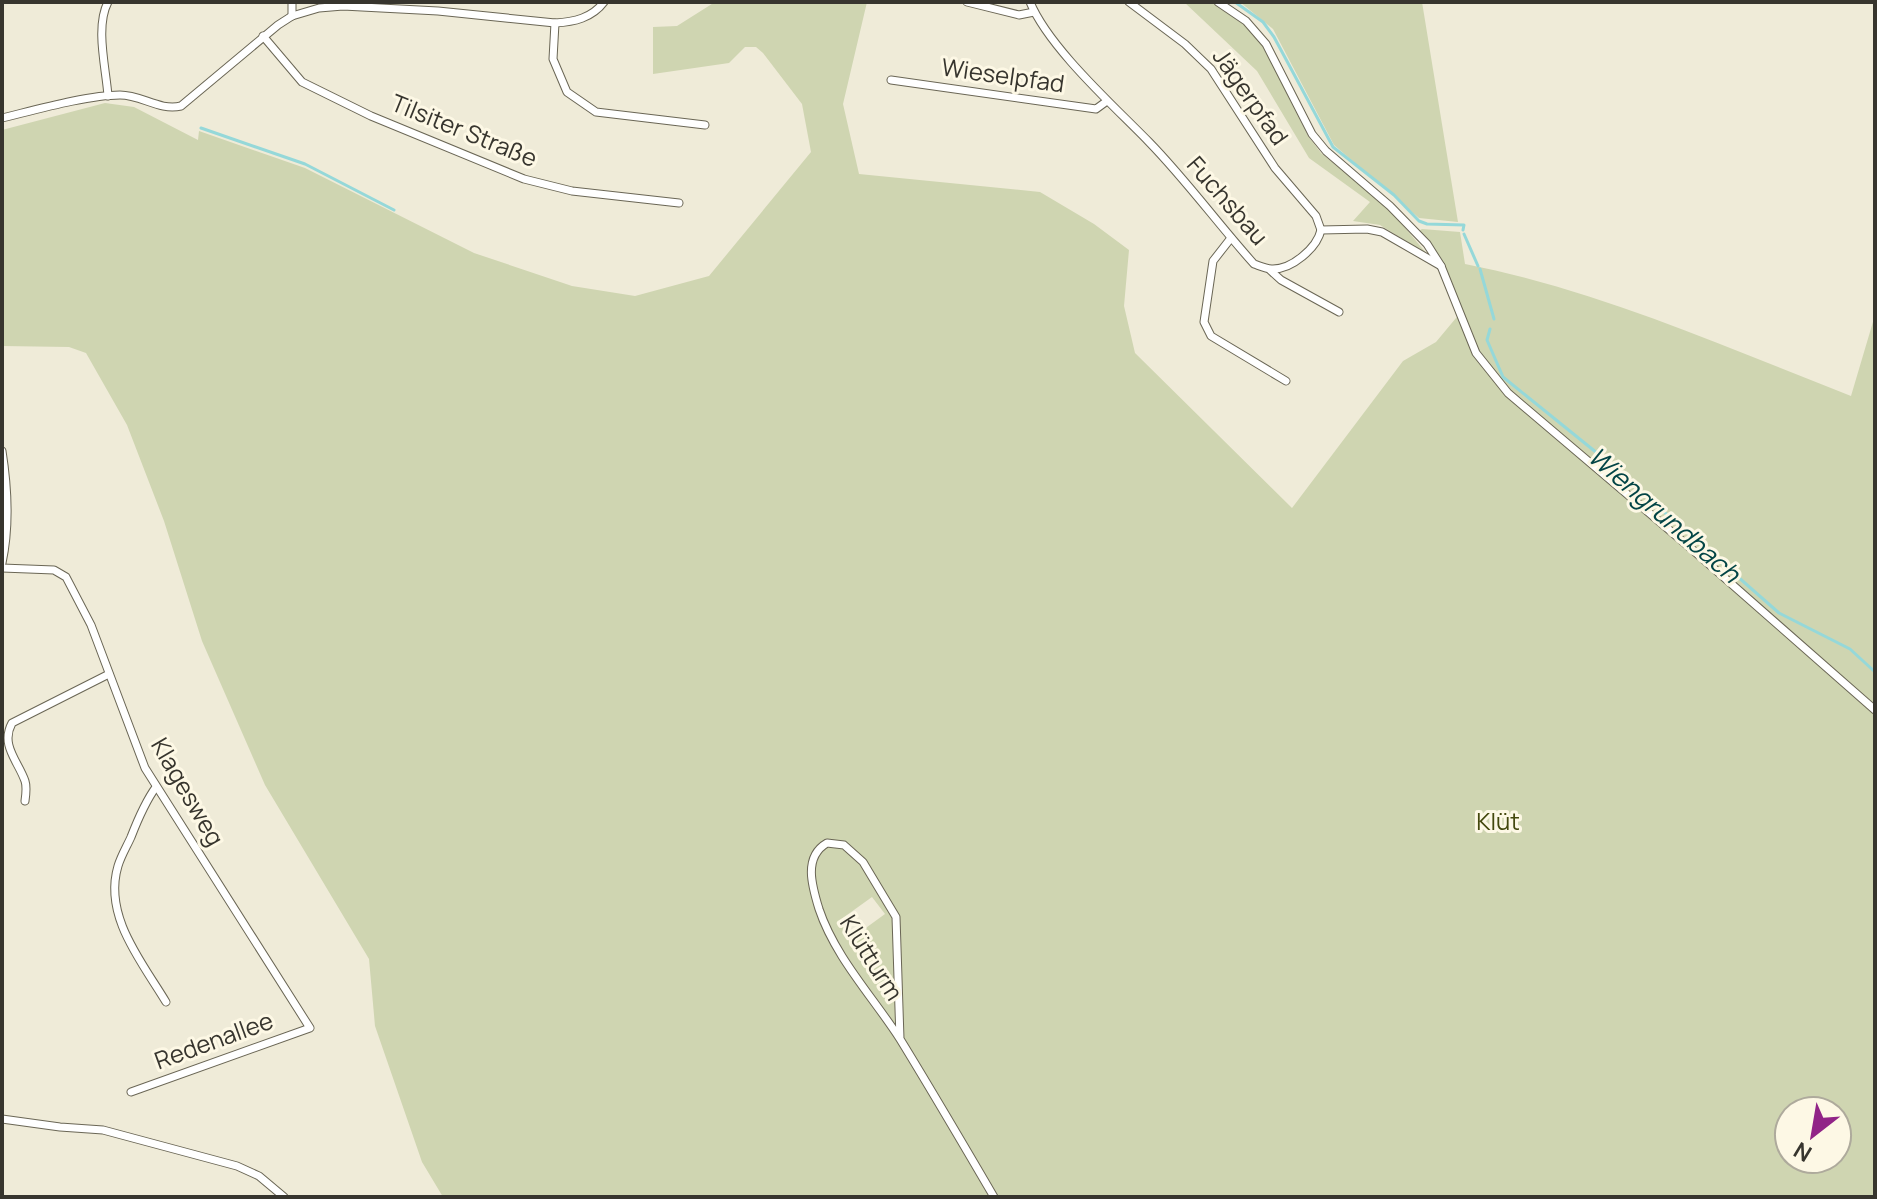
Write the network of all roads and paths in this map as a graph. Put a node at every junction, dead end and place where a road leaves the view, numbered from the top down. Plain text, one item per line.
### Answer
1 (108, 2) edge
2 (292, 2) edge
3 (604, 2) edge
4 (967, 2) edge
5 (1030, 2) edge
6 (1129, 2) edge
7 (1218, 2) edge
8 (1034, 12) junction
9 (292, 16) junction
10 (555, 23) junction
11 (263, 36) junction
12 (891, 80) dead end
13 (108, 96) junction
14 (1107, 101) junction
15 (2, 118) edge
16 (705, 125) dead end
17 (679, 203) dead end
18 (1321, 230) junction
19 (1231, 238) junction
20 (1441, 266) junction
21 (1270, 270) junction
22 (1339, 312) dead end
23 (1286, 381) dead end
24 (2, 451) edge
25 (2, 566) edge
26 (109, 674) junction
27 (1875, 710) edge
28 (156, 787) junction
29 (25, 801) dead end
30 (166, 1002) dead end
31 (310, 1028) joint
32 (900, 1039) junction
33 (131, 1092) dead end
34 (2, 1119) edge
35 (284, 1197) edge
36 (994, 1197) edge

1 - 13 street
2 - 9 street
3 - 10 street
4 - 8 street
5 - 8 street, Fuchsbau
6 - 18 street, Jägerpfad
7 - 20 street
8 - 14 street, Fuchsbau
9 - 10 street
9 - 11 street
10 - 16 street
11 - 13 street
11 - 17 street, Tilsiter Straße
12 - 14 street, Wieselpfad
13 - 15 street
14 - 19 street, Fuchsbau
18 - 20 street
18 - 21 street, Fuchsbau
19 - 21 street, Fuchsbau
19 - 23 street
20 - 27 street
21 - 22 street
24 - 25 street
25 - 26 street, Klagesweg
26 - 28 street, Klagesweg
26 - 29 street
28 - 30 street
28 - 31 street, Klagesweg
31 - 33 street, Redenallee
32 - 32 street, Klütturm
32 - 36 street, Klütturm
34 - 35 street

